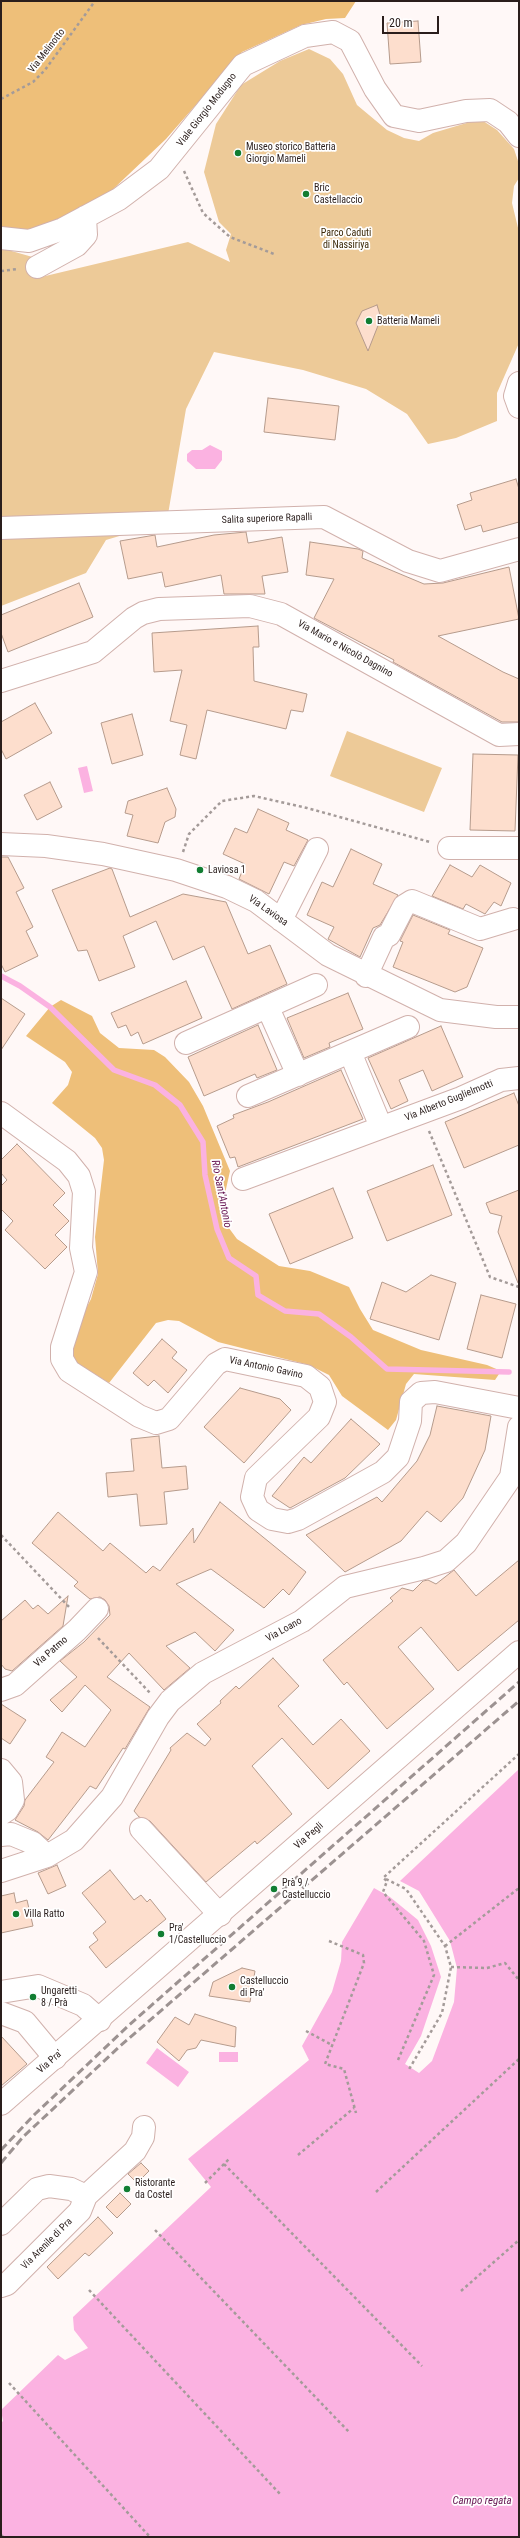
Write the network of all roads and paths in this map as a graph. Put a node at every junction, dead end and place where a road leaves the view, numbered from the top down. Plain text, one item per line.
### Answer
1 (95, 1) edge
2 (1, 99) edge
3 (519, 136) edge
4 (177, 147) junction
5 (85, 217) junction
6 (1, 238) edge
7 (274, 254) dead end
8 (37, 267) dead end
9 (519, 383) edge
10 (519, 407) edge
11 (1, 528) edge
12 (519, 549) edge
13 (1, 681) edge
14 (519, 734) edge
15 (1, 844) edge
16 (449, 848) joint
17 (519, 848) edge
18 (317, 849) dead end
19 (176, 870) junction
20 (512, 919) dead end
21 (282, 920) junction
22 (430, 921) dead end
23 (372, 979) junction
24 (316, 984) dead end
25 (268, 1008) junction
26 (519, 1017) edge
27 (408, 1027) dead end
28 (186, 1043) dead end
29 (350, 1052) junction
30 (298, 1075) junction
31 (519, 1078) edge
32 (248, 1096) dead end
33 (422, 1112) junction
34 (1, 1113) edge
35 (381, 1127) junction
36 (243, 1179) dead end
37 (519, 1287) edge
38 (519, 1408) edge
39 (519, 1427) edge
40 (1, 1535) edge
41 (90, 1616) junction
42 (519, 1652) edge
43 (1, 1690) edge
44 (165, 1708) junction
45 (519, 1754) edge
46 (1, 1770) edge
47 (1, 1814) edge
48 (141, 1829) dead end
49 (1, 1835) edge
50 (47, 1856) junction
51 (1, 1871) edge
52 (383, 1878) junction
53 (519, 1888) edge
54 (220, 1915) junction
55 (329, 1941) dead end
56 (445, 1946) junction
57 (451, 1967) junction
58 (519, 1980) edge
59 (1, 1992) edge
60 (1, 2013) edge
61 (100, 2020) junction
62 (306, 2031) dead end
63 (332, 2045) junction
64 (55, 2058) junction
65 (519, 2059) edge
66 (398, 2060) dead end
67 (408, 2071) dead end
68 (1, 2104) edge
69 (354, 2108) junction
70 (356, 2113) dead end
71 (144, 2127) dead end
72 (298, 2155) dead end
73 (229, 2159) dead end
74 (224, 2164) junction
75 (205, 2182) dead end
76 (376, 2192) dead end
77 (86, 2196) junction
78 (1, 2224) edge
79 (156, 2230) dead end
80 (519, 2240) edge
81 (1, 2286) edge
82 (89, 2290) dead end
83 (461, 2291) dead end
84 (422, 2366) dead end
85 (9, 2384) dead end
86 (349, 2432) dead end
87 (280, 2494) dead end
88 (150, 2537) edge

1 - 2 path, Via Melinotto
3 - 4 street, Viale Giorgio Modugno
4 - 5 street, Viale Giorgio Modugno
4 - 7 path
5 - 6 street, Viale Giorgio Modugno
5 - 8 street
9 - 10 street
11 - 12 street, Salita superiore Rapalli
13 - 14 street, Via Mario e Nicolò Dagnino
15 - 19 street, Via Laviosa
16 - 17 street
16 - 19 path
18 - 21 street
19 - 21 street, Via Laviosa
20 - 23 street
21 - 23 street, Via Laviosa
22 - 23 street
23 - 26 street, Via Laviosa
24 - 25 street
25 - 28 street
25 - 30 street
27 - 29 street
29 - 30 street
29 - 35 street
30 - 32 street
31 - 33 street, Via Alberto Guglielmotti
33 - 35 street, Via Alberto Guglielmotti
33 - 37 path
34 - 38 street, Via Antonio Gavino
35 - 36 street, Via Alberto Guglielmotti
39 - 44 street, Via Loano
40 - 41 path
41 - 43 street, Via Patmo
41 - 44 path
42 - 54 street, Via Pegli
44 - 50 street, Via Loano
45 - 52 path
46 - 47 street
48 - 54 street
49 - 50 street
50 - 51 street, Via Loano
52 - 56 path
52 - 66 path
53 - 56 path
54 - 61 street, Via Pegli
55 - 63 path
56 - 57 path
57 - 58 path
57 - 67 path
59 - 61 street
60 - 64 street
61 - 64 street, Via Pra'
62 - 63 path
63 - 69 path
64 - 68 street, Via Pra'
65 - 76 path
69 - 70 path
69 - 72 path
71 - 77 street
73 - 74 path
74 - 75 path
74 - 84 path
77 - 78 street
77 - 81 street, Via Arenile di Pra
79 - 86 path
80 - 83 path
82 - 87 path
85 - 88 path

